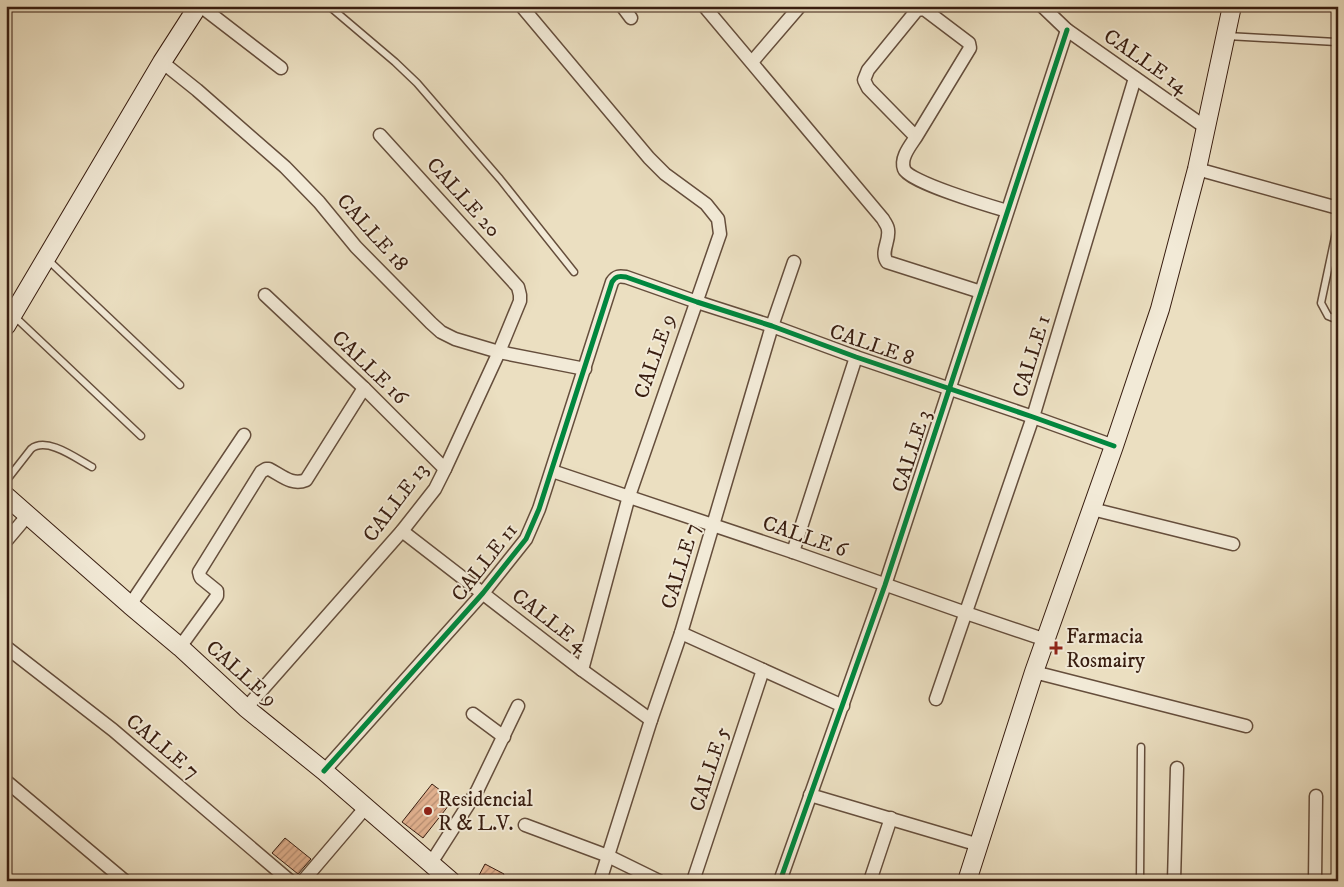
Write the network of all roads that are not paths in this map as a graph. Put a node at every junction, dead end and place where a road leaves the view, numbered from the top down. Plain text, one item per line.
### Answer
1 (198, 6) edge
2 (203, 6) edge
3 (329, 6) edge
4 (622, 6) edge
5 (704, 6) edge
6 (800, 6) edge
7 (1232, 6) edge
8 (1042, 7) edge
9 (523, 8) dead end
10 (632, 18) dead end
11 (1067, 30) junction
12 (1226, 36) junction
13 (1336, 42) dead end
14 (162, 62) junction
15 (752, 62) junction
16 (281, 68) dead end
17 (1135, 78) junction
18 (1206, 127) junction
19 (380, 135) dead end
20 (916, 137) junction
21 (1197, 169) junction
22 (1338, 208) edge
23 (1007, 211) junction
24 (1338, 223) edge
25 (46, 258) junction
26 (794, 262) dead end
27 (574, 272) dead end
28 (618, 276) joint
29 (518, 287) joint
30 (981, 292) junction
31 (265, 295) dead end
32 (697, 302) junction
33 (10, 320) edge
34 (1338, 320) edge
35 (772, 326) junction
36 (499, 352) junction
37 (856, 357) junction
38 (585, 369) junction
39 (180, 385) dead end
40 (364, 388) junction
41 (948, 388) junction
42 (1033, 417) junction
43 (244, 435) dead end
44 (141, 436) dead end
45 (1114, 446) junction
46 (92, 467) dead end
47 (445, 470) junction
48 (552, 471) junction
49 (6, 481) edge
50 (6, 496) edge
51 (629, 496) junction
52 (1092, 509) junction
53 (28, 515) junction
54 (712, 526) junction
55 (402, 531) junction
56 (6, 541) edge
57 (1232, 544) dead end
58 (793, 552) junction
59 (885, 585) junction
60 (483, 593) junction
61 (130, 605) junction
62 (966, 614) junction
63 (681, 633) junction
64 (1046, 640) junction
65 (6, 647) edge
66 (180, 648) junction
67 (582, 670) junction
68 (763, 670) junction
69 (1034, 672) junction
70 (936, 699) dead end
71 (518, 706) dead end
72 (843, 706) junction
73 (246, 708) junction
74 (473, 714) dead end
75 (651, 720) junction
76 (1246, 726) dead end
77 (504, 737) junction
78 (1141, 747) dead end
79 (1177, 768) dead end
80 (324, 771) junction
81 (6, 781) edge
82 (810, 795) junction
83 (1316, 796) dead end
84 (366, 808) junction
85 (891, 818) junction
86 (525, 825) dead end
87 (979, 845) junction
88 (608, 856) junction
89 (431, 863) junction
90 (126, 881) edge
91 (290, 881) edge
92 (303, 881) edge
93 (451, 881) edge
94 (600, 881) edge
95 (659, 881) edge
96 (693, 881) edge
97 (780, 881) edge
98 (870, 881) edge
99 (967, 881) edge
100 (1140, 881) edge
101 (1174, 881) edge
102 (1315, 881) edge

1 - 14 main road
2 - 16 street
3 - 27 lane
4 - 10 street
5 - 15 street
6 - 15 street
7 - 12 main road
8 - 11 street, CALLE 14
9 - 32 street, CALLE 9
11 - 17 street, CALLE 14
11 - 23 street, CALLE 3
12 - 13 lane
12 - 18 main road
14 - 25 main road
14 - 36 street, CALLE 18
15 - 30 street
17 - 18 street, CALLE 14
17 - 42 street, CALLE 1
18 - 21 main road
19 - 29 street, CALLE 20
20 - 20 street
20 - 23 street
21 - 22 street
21 - 45 main road
23 - 30 street, CALLE 3
24 - 34 lane
25 - 33 main road
25 - 39 lane
26 - 35 street, CALLE 7
28 - 32 street, CALLE 8
28 - 38 street, CALLE 11
29 - 36 street, CALLE 13
30 - 41 street, CALLE 3
31 - 40 street, CALLE 16
32 - 35 street, CALLE 8
32 - 51 street, CALLE 9
33 - 44 lane
35 - 37 street, CALLE 8
35 - 54 street, CALLE 7
36 - 38 street, CALLE 18
36 - 47 street, CALLE 13
37 - 41 street, CALLE 8
37 - 58 street
38 - 48 street, CALLE 11
40 - 47 street, CALLE 16
40 - 66 street
41 - 42 street, CALLE 8
41 - 59 street, CALLE 3
42 - 45 street, CALLE 8
42 - 62 street, CALLE 1
43 - 61 street
45 - 52 main road
46 - 49 lane
47 - 55 street, CALLE 13
48 - 51 street, CALLE 6
48 - 60 street, CALLE 11
50 - 53 main road, CALLE 9
51 - 54 street, CALLE 6
51 - 67 street, CALLE 9
52 - 57 street
52 - 64 main road
53 - 56 street
53 - 61 main road, CALLE 9
54 - 58 street, CALLE 6
54 - 63 street, CALLE 7
55 - 60 street, CALLE 4
55 - 73 street, CALLE 13
58 - 59 street, CALLE 6
59 - 62 street, CALLE 6
59 - 72 street, CALLE 3
60 - 67 street, CALLE 4
60 - 80 street, CALLE 11
61 - 66 main road, CALLE 9
62 - 64 street, CALLE 6
62 - 70 street, CALLE 1
63 - 68 street
63 - 75 street, CALLE 7
64 - 69 main road
65 - 91 street, CALLE 7
66 - 73 main road, CALLE 9
67 - 75 street, CALLE 4
68 - 72 street
68 - 96 street, CALLE 5
69 - 76 street
69 - 87 main road
71 - 77 street
72 - 82 street, CALLE 3
73 - 80 main road, CALLE 9
74 - 77 street
75 - 88 street, CALLE 7
77 - 89 street
78 - 100 lane
79 - 101 street
80 - 84 main road, CALLE 9
81 - 90 street
82 - 85 street
82 - 97 street, CALLE 3
83 - 102 street
84 - 89 main road, CALLE 9
84 - 92 street
85 - 87 street
85 - 98 street
86 - 88 street
87 - 99 main road
88 - 94 street, CALLE 7
88 - 95 street
89 - 93 main road, CALLE 9

